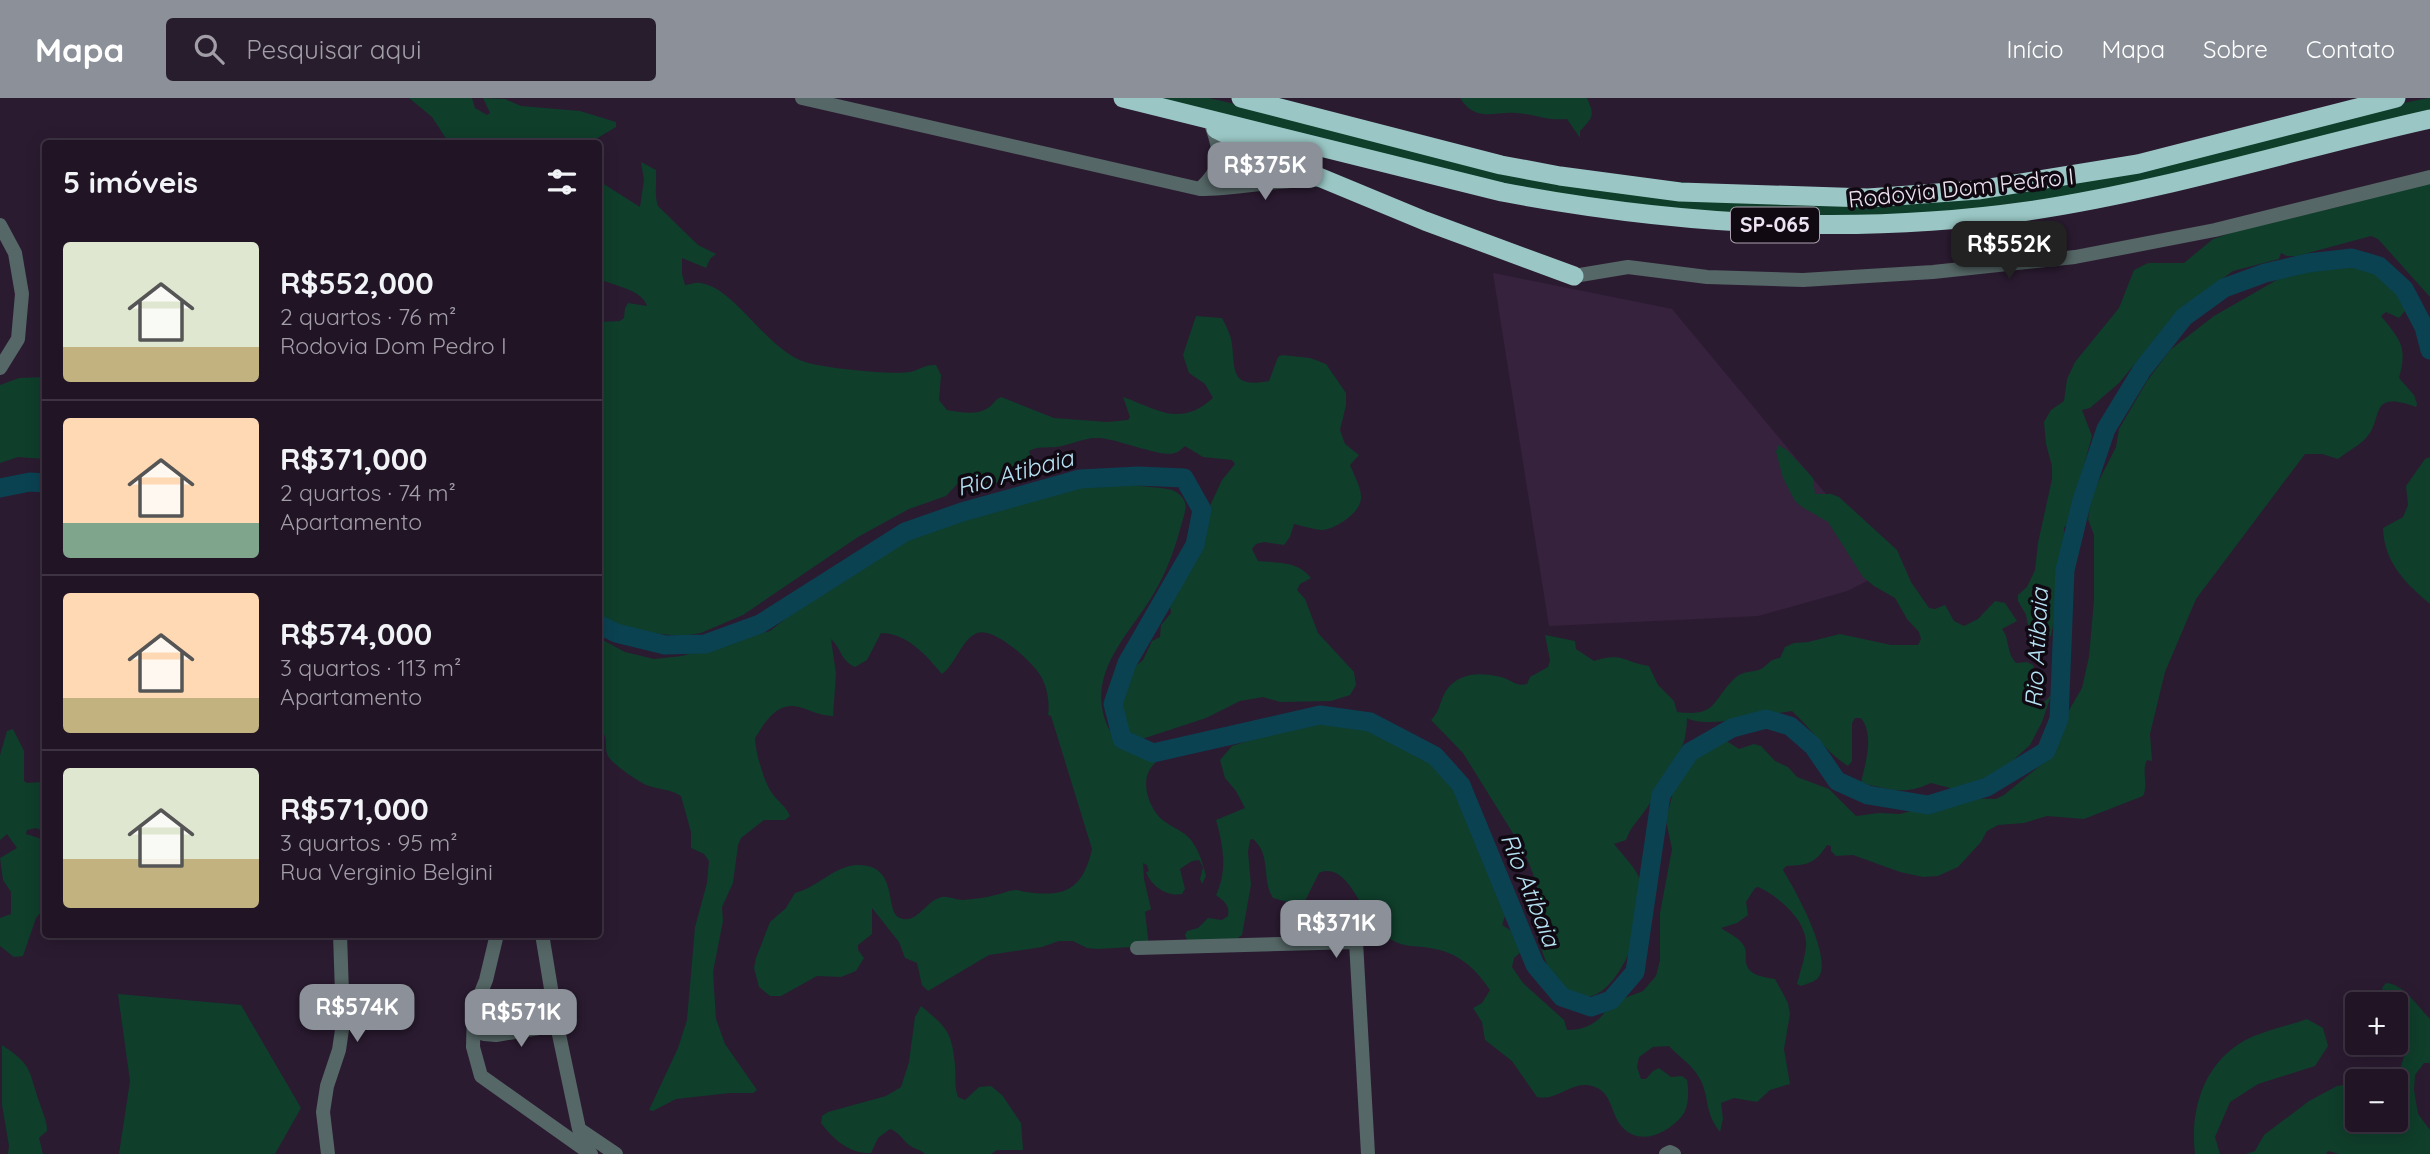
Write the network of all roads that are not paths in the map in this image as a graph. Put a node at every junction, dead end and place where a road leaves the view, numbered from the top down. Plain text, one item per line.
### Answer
1 (802, 98) edge
2 (1241, 98) edge
3 (2396, 98) edge
4 (1126, 99) edge
5 (2430, 119) edge
6 (1212, 127) junction
7 (2430, 177) edge
8 (1329, 180) junction
9 (1200, 190) junction
10 (0, 225) edge
11 (1574, 276) joint
12 (0, 368) edge
13 (340, 938) edge
14 (496, 938) edge
15 (543, 938) edge
16 (1138, 948) dead end
17 (556, 1025) junction
18 (484, 1034) dead end
19 (328, 1154) edge
20 (591, 1154) edge
21 (616, 1154) edge
22 (1368, 1154) edge
23 (1666, 1154) edge
24 (1674, 1154) edge

1 - 9 street
2 - 3 highway, Rodovia Dom Pedro I / SP-065
4 - 5 highway, Rodovia Dom Pedro I / SP-065
4 - 6 highway
6 - 8 highway
6 - 9 street
7 - 11 street
8 - 9 street
8 - 11 highway
10 - 12 street
13 - 19 street
14 - 20 street
15 - 17 street
16 - 22 street
17 - 18 street
17 - 21 street
23 - 24 street

